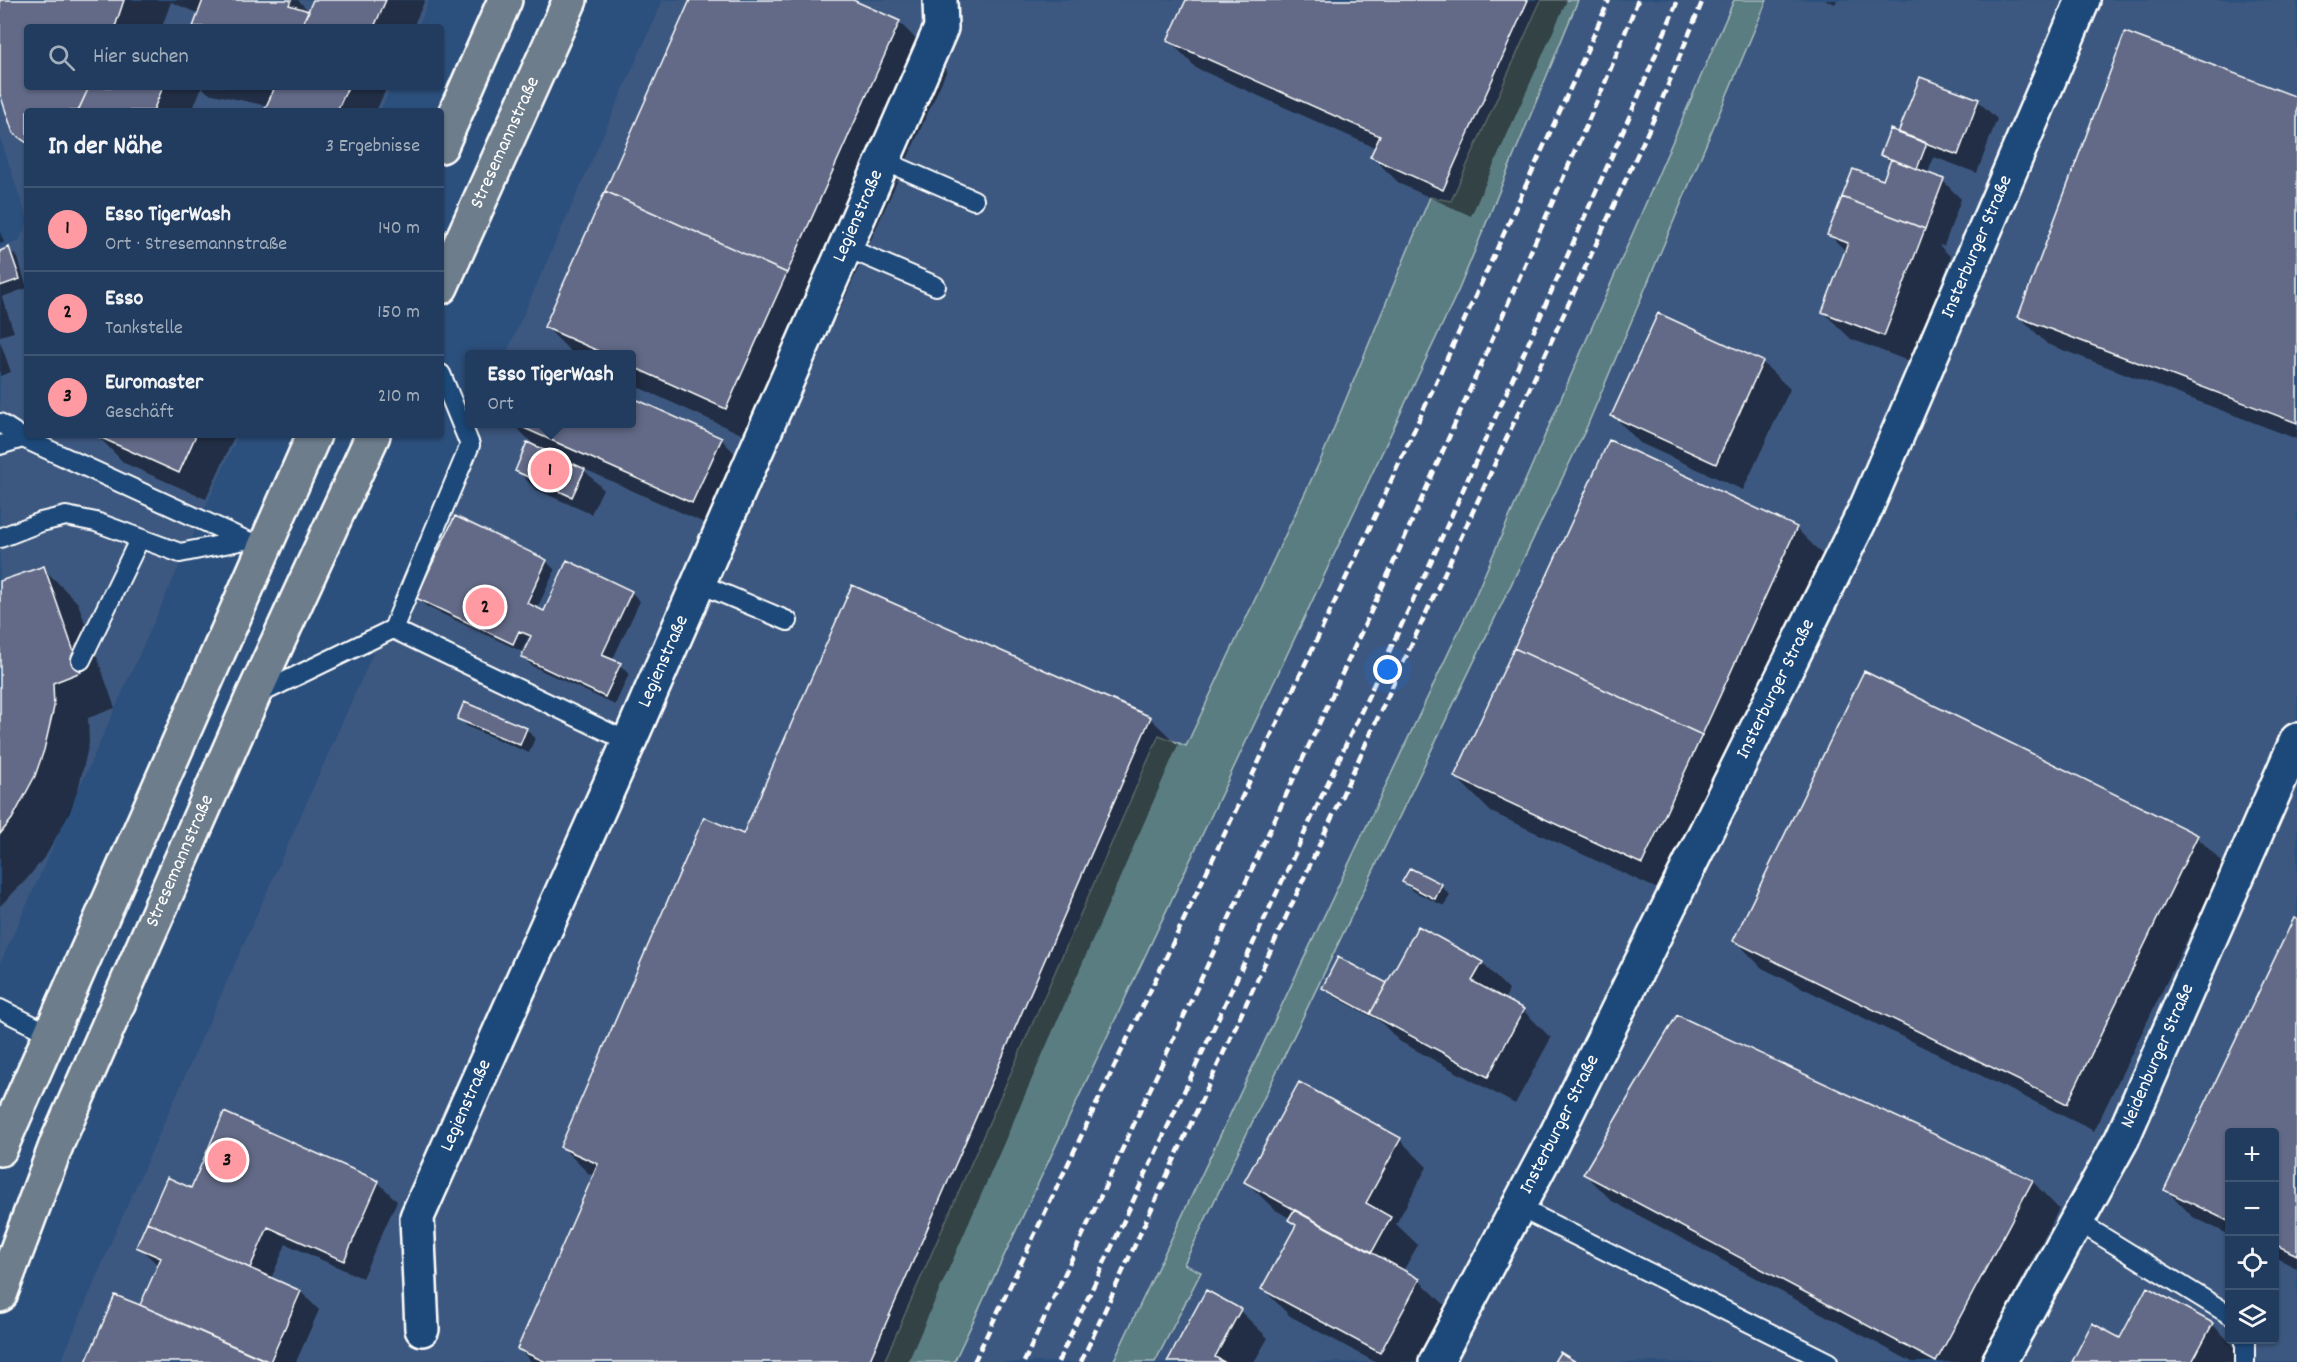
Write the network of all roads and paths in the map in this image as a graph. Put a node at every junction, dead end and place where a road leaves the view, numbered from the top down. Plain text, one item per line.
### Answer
1 (505, 0) edge
2 (570, 0) edge
3 (940, 0) edge
4 (2083, 0) edge
5 (444, 139) edge
6 (882, 160) junction
7 (974, 200) dead end
8 (845, 247) junction
9 (444, 280) edge
10 (936, 286) dead end
11 (444, 381) edge
12 (0, 423) edge
13 (23, 438) junction
14 (312, 438) edge
15 (372, 438) edge
16 (0, 445) edge
17 (0, 538) edge
18 (140, 538) junction
19 (255, 543) junction
20 (698, 583) junction
21 (788, 621) dead end
22 (393, 629) junction
23 (81, 660) dead end
24 (253, 696) junction
25 (2297, 740) edge
26 (629, 742) junction
27 (0, 1009) edge
28 (50, 1034) junction
29 (0, 1149) edge
30 (1518, 1207) junction
31 (2077, 1221) junction
32 (0, 1295) edge
33 (2225, 1313) edge
34 (422, 1329) dead end
35 (2245, 1344) edge
36 (1436, 1362) edge
37 (1828, 1362) edge
38 (1999, 1362) edge
39 (2244, 1362) edge

1 - 5 main road
2 - 9 main road, Stresemannstraße
3 - 6 street, Legienstraße
4 - 30 street, Insterburger Straße
6 - 7 lane
6 - 8 street, Legienstraße
8 - 10 lane
8 - 20 street, Legienstraße
11 - 22 lane
12 - 13 lane
13 - 16 lane
13 - 19 lane
14 - 19 main road
15 - 24 main road, Stresemannstraße
17 - 18 lane
18 - 19 lane
18 - 23 lane
19 - 28 main road
20 - 21 lane
20 - 26 street, Legienstraße
22 - 24 lane
22 - 26 lane
24 - 32 main road, Stresemannstraße
25 - 31 street, Neidenburger Straße
26 - 34 street, Legienstraße
27 - 28 lane
28 - 29 main road
30 - 36 street, Insterburger Straße
30 - 37 lane
31 - 33 lane
31 - 38 street, Neidenburger Straße
35 - 39 lane

